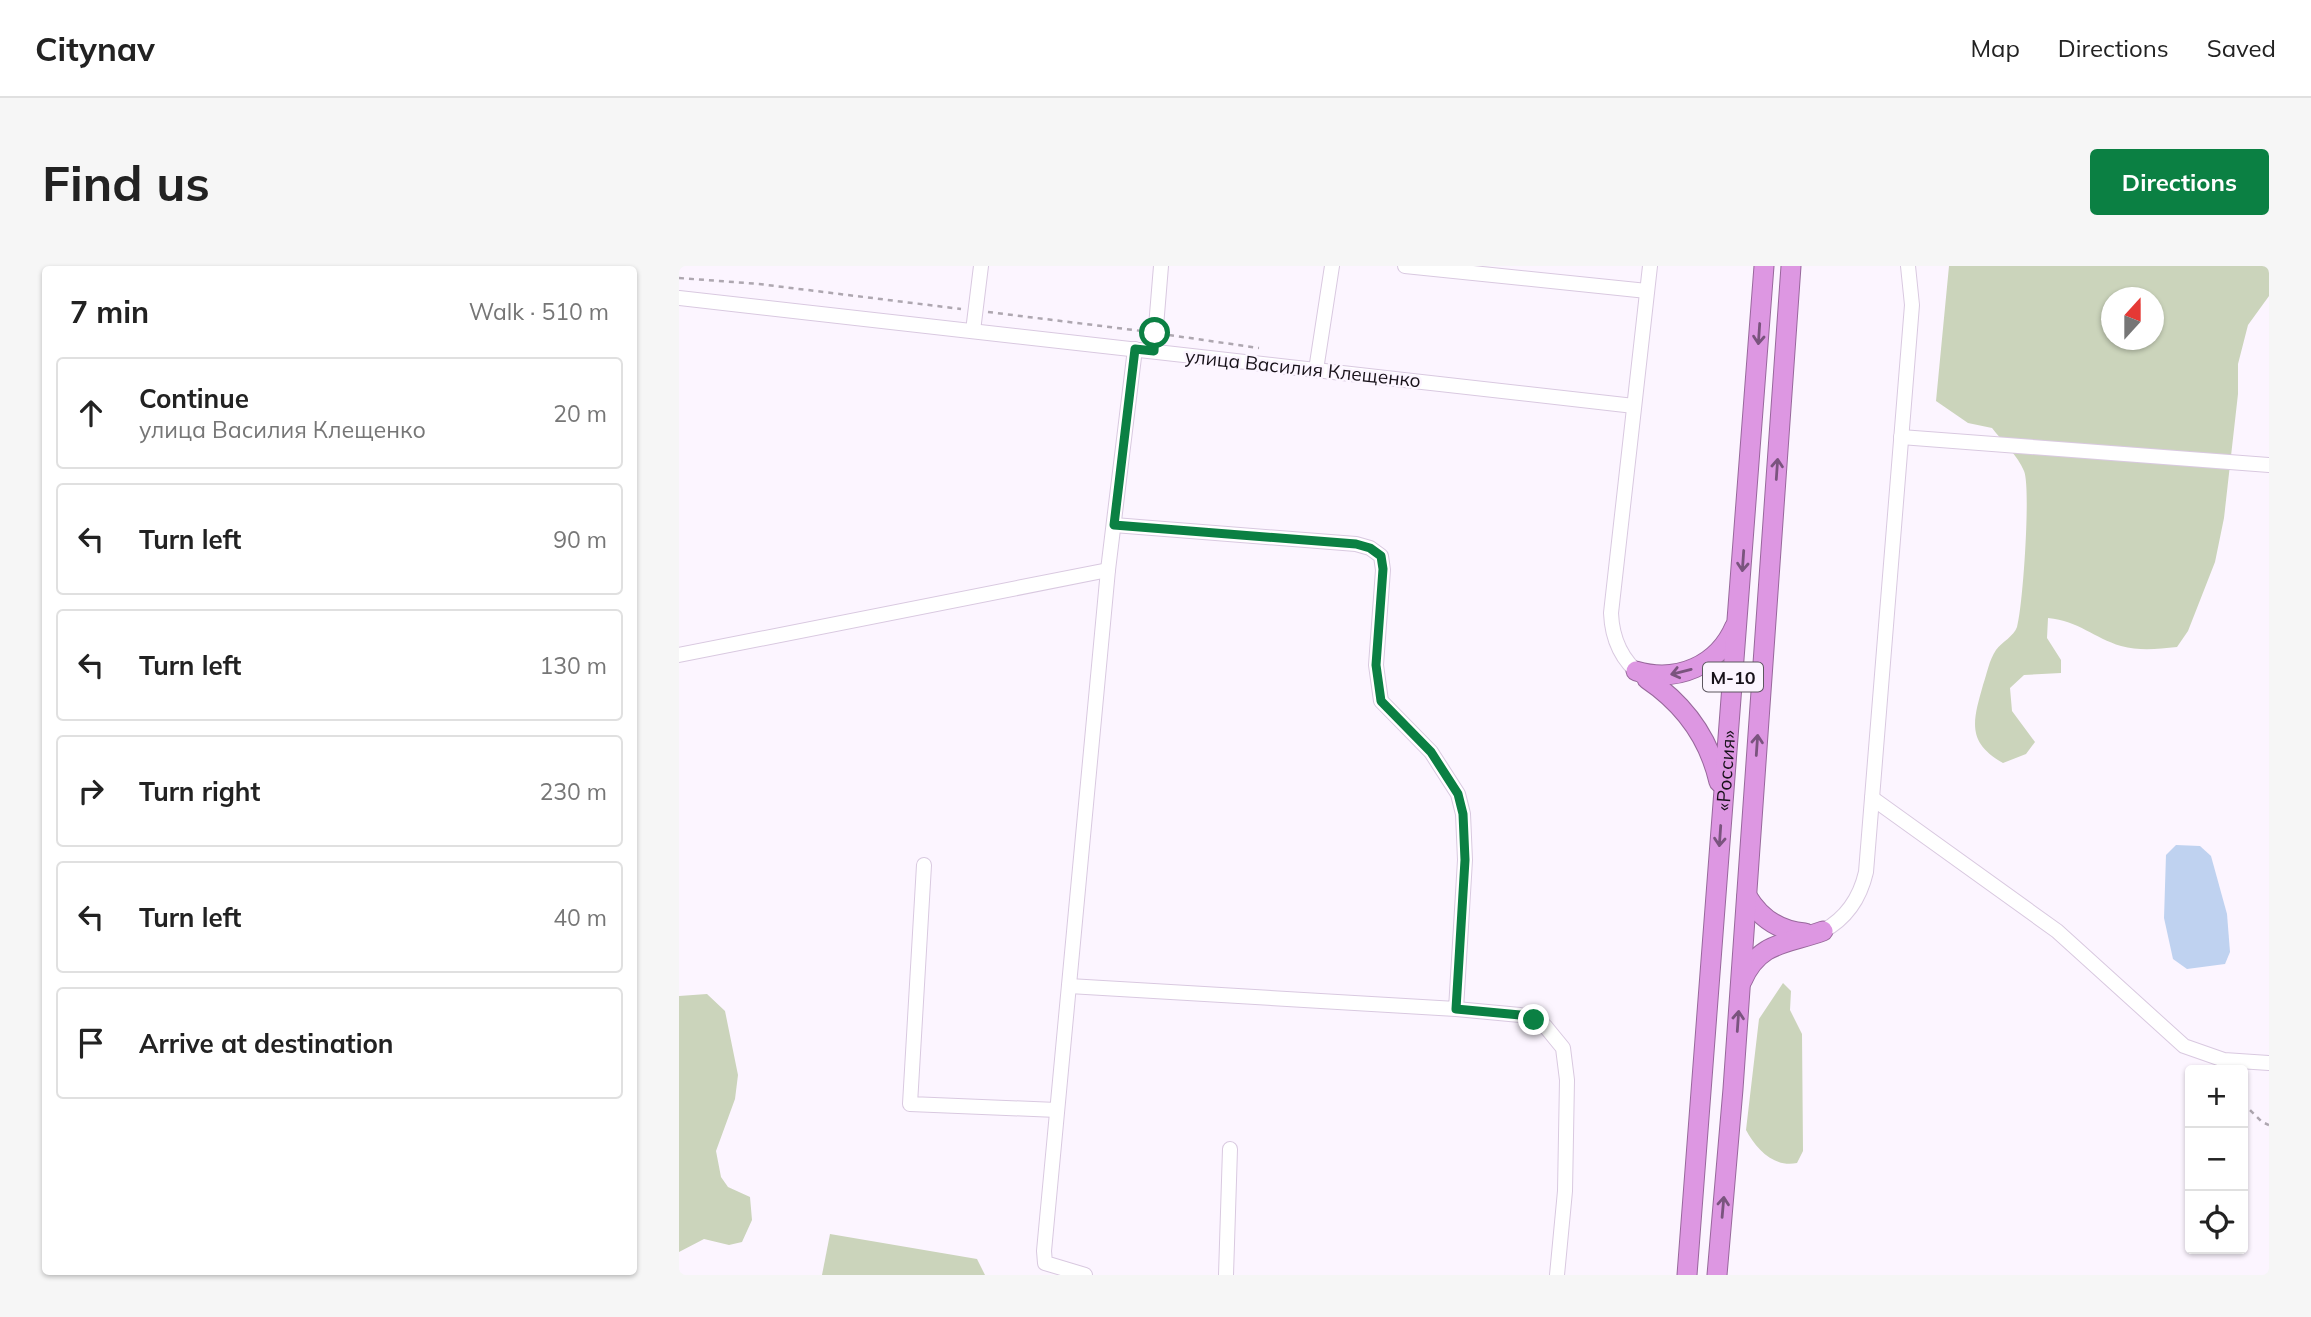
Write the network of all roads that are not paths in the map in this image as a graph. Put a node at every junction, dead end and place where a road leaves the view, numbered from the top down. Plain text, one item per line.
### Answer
1 (981, 266) edge
2 (1161, 266) edge
3 (1332, 266) edge
4 (1405, 266) edge
5 (1650, 266) edge
6 (1764, 266) edge
7 (1791, 266) edge
8 (1908, 266) edge
9 (1647, 291) junction
10 (679, 298) edge
11 (973, 331) junction
12 (1135, 349) junction
13 (1154, 351) junction
14 (1316, 370) junction
15 (1635, 406) junction
16 (1901, 437) junction
17 (2269, 465) edge
18 (1114, 525) junction
19 (1108, 570) junction
20 (1739, 608) junction
21 (679, 656) edge
22 (1642, 675) junction
23 (1872, 798) junction
24 (1722, 805) junction
25 (924, 865) dead end
26 (1747, 896) junction
27 (1823, 931) junction
28 (1741, 983) junction
29 (1069, 985) junction
30 (1456, 1009) junction
31 (2269, 1063) edge
32 (1057, 1110) junction
33 (1230, 1150) dead end
34 (1085, 1275) edge
35 (1226, 1275) edge
36 (1557, 1275) edge
37 (1687, 1275) edge
38 (1717, 1275) edge

1 - 11 street
2 - 13 street
3 - 14 street
4 - 9 street
5 - 9 street
6 -> 20 highway, «Россия» / М-10
26 -> 7 highway, «Россия» / М-10
8 - 16 street
9 - 15 street
10 - 11 street, улица Василия Клещенко
11 - 12 street, улица Василия Клещенко
12 - 13 street, улица Василия Клещенко
12 - 18 street
13 - 14 street, улица Василия Клещенко
14 - 15 street, улица Василия Клещенко
15 - 22 street
16 - 17 street
16 - 23 street
18 - 19 street
18 - 30 street
19 - 21 street
19 - 29 street
20 -> 22 highway
20 - 24 highway, «Россия» / М-10
22 - 24 highway
23 - 27 street
23 - 31 street
24 -> 37 highway, «Россия» / М-10
25 - 32 street
26 - 27 highway
26 - 28 highway, «Россия» / М-10
27 - 28 highway
38 -> 28 highway, «Россия» / М-10
29 - 30 street
29 - 32 street
30 - 36 street
32 - 34 street
33 - 35 street

